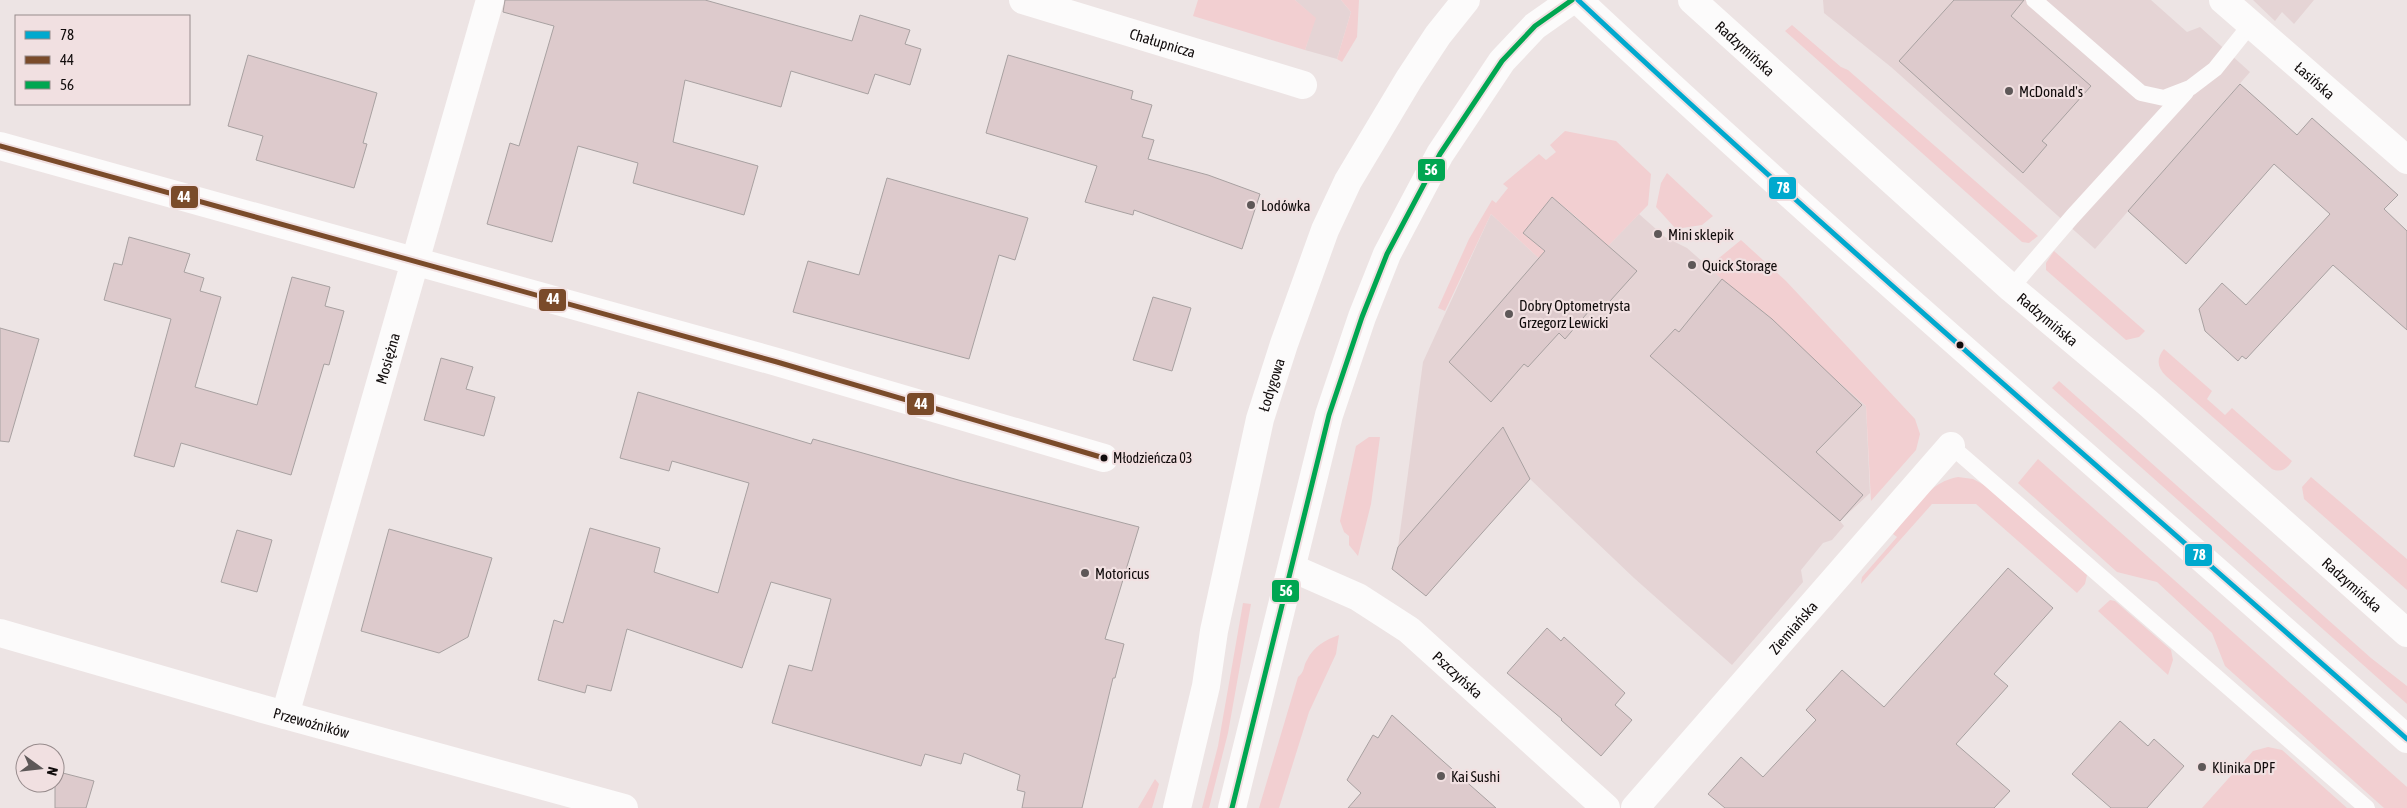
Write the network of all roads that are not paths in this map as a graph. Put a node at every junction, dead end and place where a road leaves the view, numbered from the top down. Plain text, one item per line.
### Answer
1 (490, 0) edge
2 (1023, 0) edge
3 (1466, 0) edge
4 (1572, 0) edge
5 (1578, 0) edge
6 (1692, 0) edge
7 (2034, 0) edge
8 (2223, 0) edge
9 (2251, 24) junction
10 (1303, 86) dead end
11 (2190, 88) junction
12 (0, 146) edge
13 (2407, 160) edge
14 (414, 261) junction
15 (2011, 288) junction
16 (1951, 446) joint
17 (1104, 458) dead end
18 (1292, 568) junction
19 (0, 633) edge
20 (2407, 633) edge
21 (285, 715) junction
22 (2407, 739) edge
23 (610, 806) edge
24 (1177, 808) edge
25 (1232, 808) edge
26 (1606, 808) edge
27 (1635, 808) edge
28 (2367, 808) edge

1 - 14 street, Mosiężna
2 - 10 street, Chałupnicza
3 - 24 street, Łodygowa
4 - 18 street
5 - 22 street
6 - 15 street, Radzymińska
7 - 11 lane
8 - 9 street, Łasińska
9 - 11 lane
9 - 13 street, Łasińska
11 - 15 lane
12 - 14 street
14 - 17 street
14 - 21 street, Mosiężna
15 - 20 street, Radzymińska
16 - 27 street, Ziemiańska
16 - 28 lane
18 - 25 street
18 - 26 street, Pszczyńska
19 - 21 street, Przewoźników
21 - 23 street, Przewoźników

